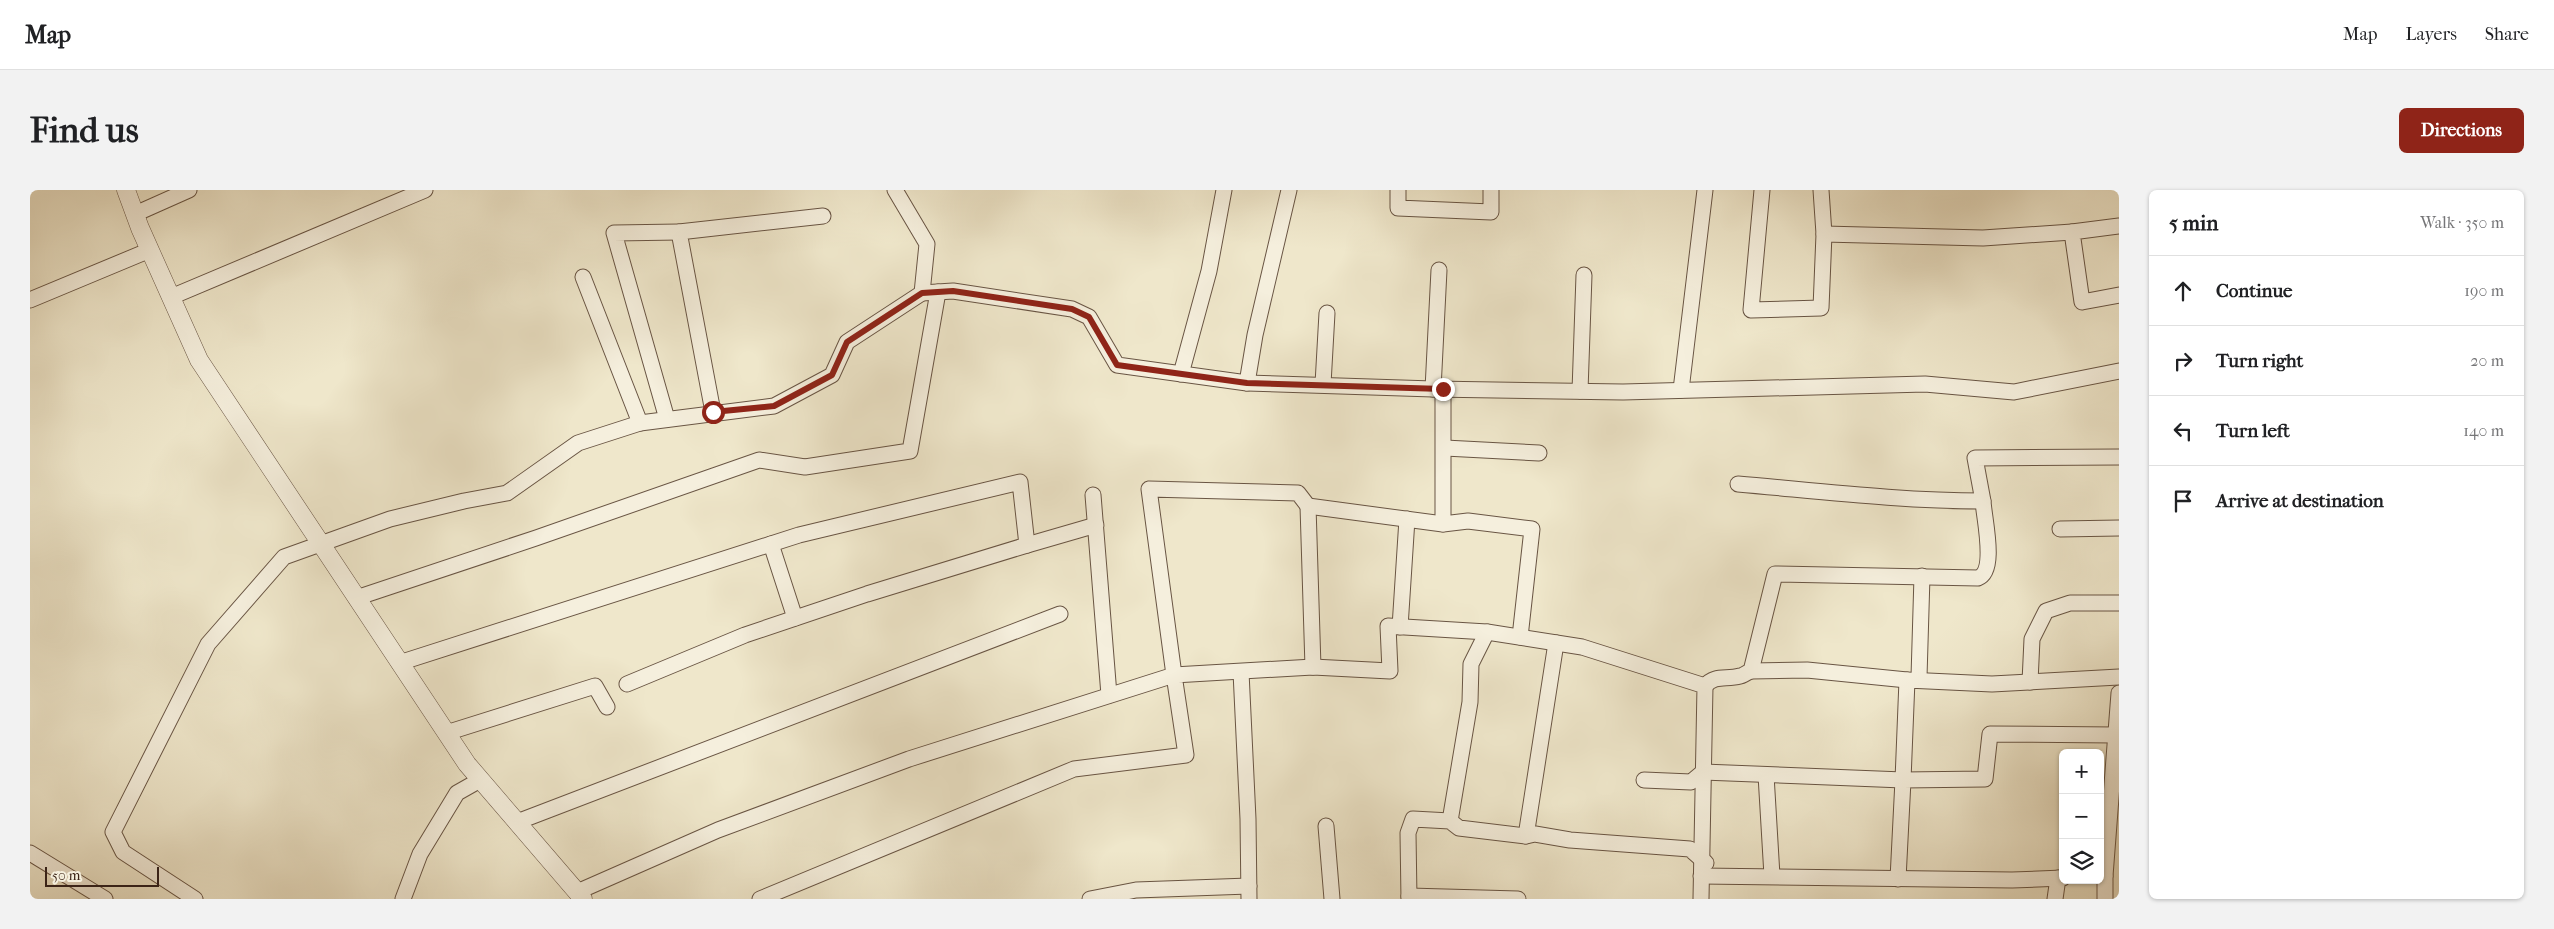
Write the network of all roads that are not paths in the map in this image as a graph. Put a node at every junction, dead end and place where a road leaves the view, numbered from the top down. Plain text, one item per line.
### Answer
1 (126, 190) edge
2 (189, 190) edge
3 (425, 190) edge
4 (895, 190) edge
5 (1224, 190) edge
6 (1289, 190) edge
7 (1398, 190) edge
8 (1491, 190) edge
9 (1704, 190) edge
10 (1762, 190) edge
11 (1821, 190) edge
12 (135, 214) junction
13 (823, 216) dead end
14 (2119, 226) edge
15 (679, 232) junction
16 (2072, 232) junction
17 (1824, 234) junction
18 (150, 250) junction
19 (1439, 270) dead end
20 (1584, 275) dead end
21 (582, 277) dead end
22 (938, 292) junction
23 (922, 293) junction
24 (2119, 295) edge
25 (171, 297) junction
26 (30, 300) edge
27 (1327, 314) dead end
28 (2119, 371) edge
29 (1181, 374) junction
30 (1247, 383) junction
31 (1323, 384) junction
32 (1438, 389) junction
33 (1681, 390) junction
34 (1580, 391) junction
35 (713, 412) junction
36 (667, 419) junction
37 (640, 423) junction
38 (1444, 448) junction
39 (1539, 453) dead end
40 (2119, 457) edge
41 (1738, 484) dead end
42 (1093, 495) dead end
43 (1983, 501) junction
44 (1308, 506) junction
45 (1407, 519) junction
46 (1443, 524) junction
47 (1096, 525) junction
48 (2119, 528) edge
49 (2060, 529) dead end
50 (319, 542) junction
51 (771, 544) junction
52 (1027, 545) junction
53 (1922, 576) junction
54 (356, 598) junction
55 (2119, 603) edge
56 (1060, 614) dead end
57 (795, 618) junction
58 (1400, 627) junction
59 (1487, 632) junction
60 (1520, 637) junction
61 (1556, 643) junction
62 (399, 662) junction
63 (1313, 667) junction
64 (1751, 670) junction
65 (1241, 672) junction
66 (1174, 674) junction
67 (2119, 677) edge
68 (1912, 680) junction
69 (2030, 682) junction
70 (627, 684) dead end
71 (1705, 686) junction
72 (2119, 693) edge
73 (1109, 695) junction
74 (607, 708) dead end
75 (446, 733) junction
76 (2115, 735) junction
77 (1703, 772) junction
78 (1766, 775) junction
79 (480, 780) junction
80 (1644, 780) dead end
81 (1903, 780) junction
82 (1450, 821) junction
83 (517, 822) junction
84 (1326, 826) dead end
85 (1526, 836) junction
86 (30, 853) edge
87 (2104, 864) edge
88 (1703, 866) junction
89 (1772, 876) junction
90 (1898, 878) junction
91 (2059, 878) edge
92 (2059, 882) edge
93 (2103, 884) edge
94 (1249, 892) edge
95 (580, 896) edge
96 (1409, 898) edge
97 (105, 899) edge
98 (195, 899) edge
99 (403, 899) edge
100 (760, 899) edge
101 (1090, 899) edge
102 (1332, 899) edge
103 (1518, 899) edge
104 (1701, 899) edge
105 (2055, 899) edge
106 (2104, 899) edge

1 - 12 street
2 - 12 street
3 - 25 street
4 - 23 street
5 - 29 street
6 - 30 street
7 - 8 street
9 - 33 street
10 - 17 street
11 - 17 street
12 - 18 street
13 - 15 street
14 - 16 street
15 - 35 street
15 - 36 street
16 - 17 street
16 - 24 street
18 - 25 street
18 - 26 street
19 - 32 street
20 - 34 street
21 - 37 street
22 - 23 street
22 - 29 street
22 - 54 street
23 - 35 street
25 - 50 street
27 - 31 street
28 - 33 street
29 - 30 street
30 - 31 street
31 - 32 street
32 - 34 street
32 - 38 street
33 - 34 street
35 - 36 street
36 - 37 street
37 - 50 street
38 - 39 street
38 - 46 street
40 - 43 street
41 - 43 street
42 - 47 street
43 - 53 street
44 - 45 street
44 - 63 street
44 - 66 street
45 - 46 street
45 - 58 street
46 - 60 street
47 - 52 street
47 - 73 street
48 - 49 street
50 - 54 street
50 - 98 street
51 - 52 street
51 - 57 street
51 - 62 street
52 - 57 street
53 - 64 street
53 - 68 street
54 - 62 street
55 - 69 street
56 - 83 street
57 - 70 street
58 - 59 street
58 - 63 street
59 - 60 street
59 - 82 street
60 - 61 street
61 - 71 street
61 - 85 street
62 - 75 street
63 - 65 street
64 - 68 street
64 - 71 street
65 - 66 street
65 - 94 street
66 - 73 street
66 - 100 street
67 - 69 street
68 - 69 street
68 - 81 street
71 - 77 street
72 - 76 street
73 - 95 street
74 - 75 street
75 - 79 street
76 - 81 street
76 - 87 street
77 - 78 street
77 - 80 street
77 - 88 street
78 - 81 street
78 - 89 street
79 - 83 street
79 - 99 street
81 - 90 street
82 - 85 street
82 - 96 street
83 - 95 street
84 - 102 street
85 - 88 street
86 - 97 street
88 - 89 street
88 - 104 street
89 - 90 street
90 - 91 street
92 - 105 street
93 - 106 street
94 - 101 street
96 - 103 street

